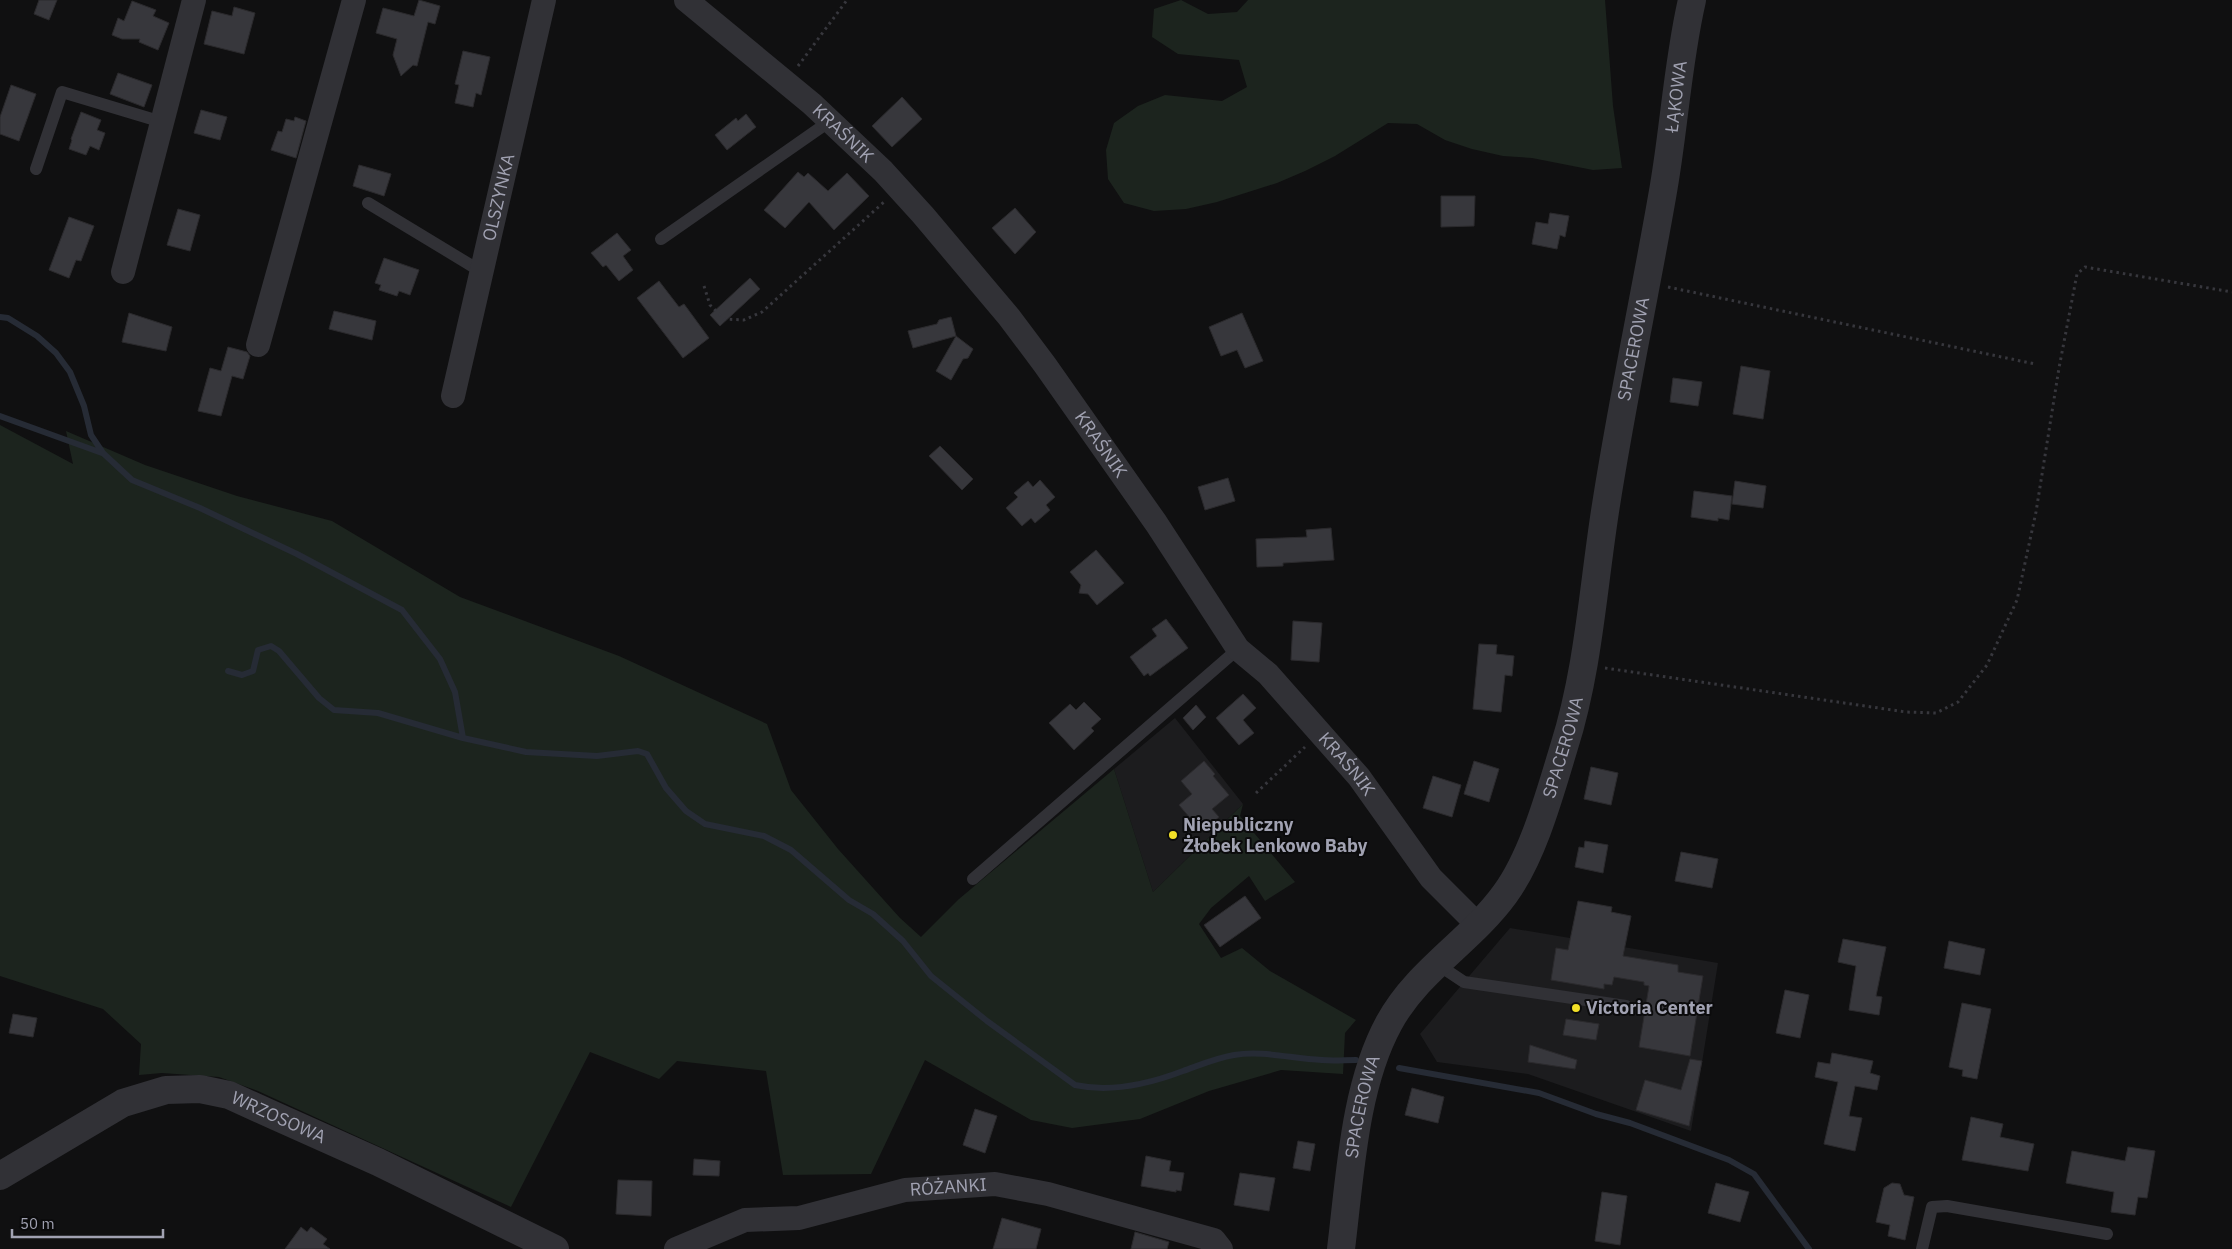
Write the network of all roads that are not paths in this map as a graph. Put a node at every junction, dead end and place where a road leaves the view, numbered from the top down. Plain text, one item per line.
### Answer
1 (194, 0) edge
2 (354, 0) edge
3 (544, 0) edge
4 (686, 0) edge
5 (1692, 0) edge
6 (830, 121) junction
7 (162, 122) junction
8 (36, 169) dead end
9 (1663, 193) joint
10 (368, 203) dead end
11 (661, 239) dead end
12 (122, 272) dead end
13 (482, 272) junction
14 (258, 345) dead end
15 (453, 396) dead end
16 (1238, 649) junction
17 (973, 879) dead end
18 (1477, 924) junction
19 (1437, 964) junction
20 (1626, 1006) dead end
21 (0, 1176) edge
22 (2107, 1234) dead end
23 (555, 1249) edge
24 (676, 1249) edge
25 (1221, 1249) edge
26 (1341, 1249) edge
27 (1922, 1249) edge

1 - 7 street
2 - 14 street
3 - 13 street, OLSZYNKA
4 - 6 street, KRAŚNIK
5 - 9 street, ŁĄKOWA
6 - 11 lane
6 - 16 street, KRAŚNIK
7 - 8 lane
7 - 12 street
9 - 18 street, SPACEROWA
10 - 13 lane
13 - 15 street, OLSZYNKA
16 - 17 lane
16 - 18 street, KRAŚNIK
18 - 19 street, SPACEROWA
19 - 20 lane
19 - 26 street, SPACEROWA
21 - 23 street, WRZOSOWA
22 - 27 lane
24 - 25 street, RÓŻANKI

